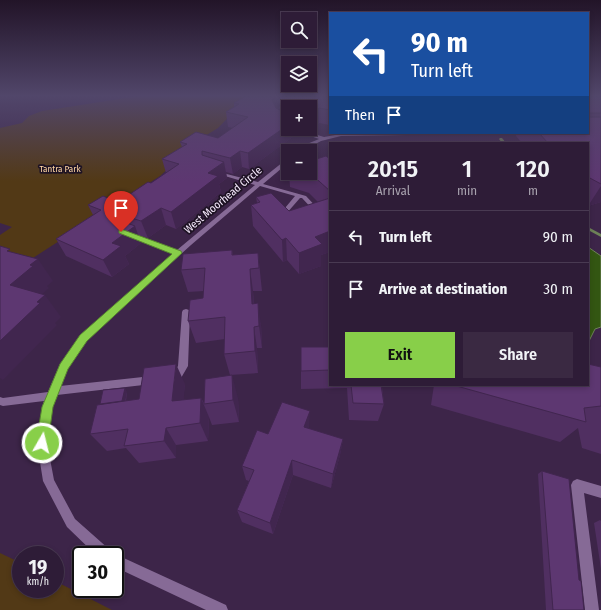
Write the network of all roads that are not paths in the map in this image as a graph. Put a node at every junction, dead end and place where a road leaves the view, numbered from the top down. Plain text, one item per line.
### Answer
1 (376, 134) edge
2 (316, 136) edge
3 (322, 138) junction
4 (309, 144) edge
5 (281, 166) edge
6 (208, 170) edge
7 (260, 184) junction
8 (298, 196) junction
9 (314, 218) edge
10 (291, 222) edge
11 (121, 232) edge
12 (178, 253) junction
13 (186, 312) dead end
14 (53, 394) junction
15 (0, 401) edge
16 (601, 492) edge
17 (95, 546) edge
18 (124, 564) edge
19 (221, 610) edge
20 (592, 610) edge

1 - 3 street
2 - 3 street
3 - 4 street
5 - 7 street, West Moorhead Circle
6 - 7 street
7 - 8 street
7 - 12 street, West Moorhead Circle
8 - 9 street
8 - 10 street
11 - 12 street
12 - 14 street, West Moorhead Circle
13 - 14 street
14 - 15 street
14 - 17 street, West Moorhead Circle
16 - 20 street
18 - 19 street

